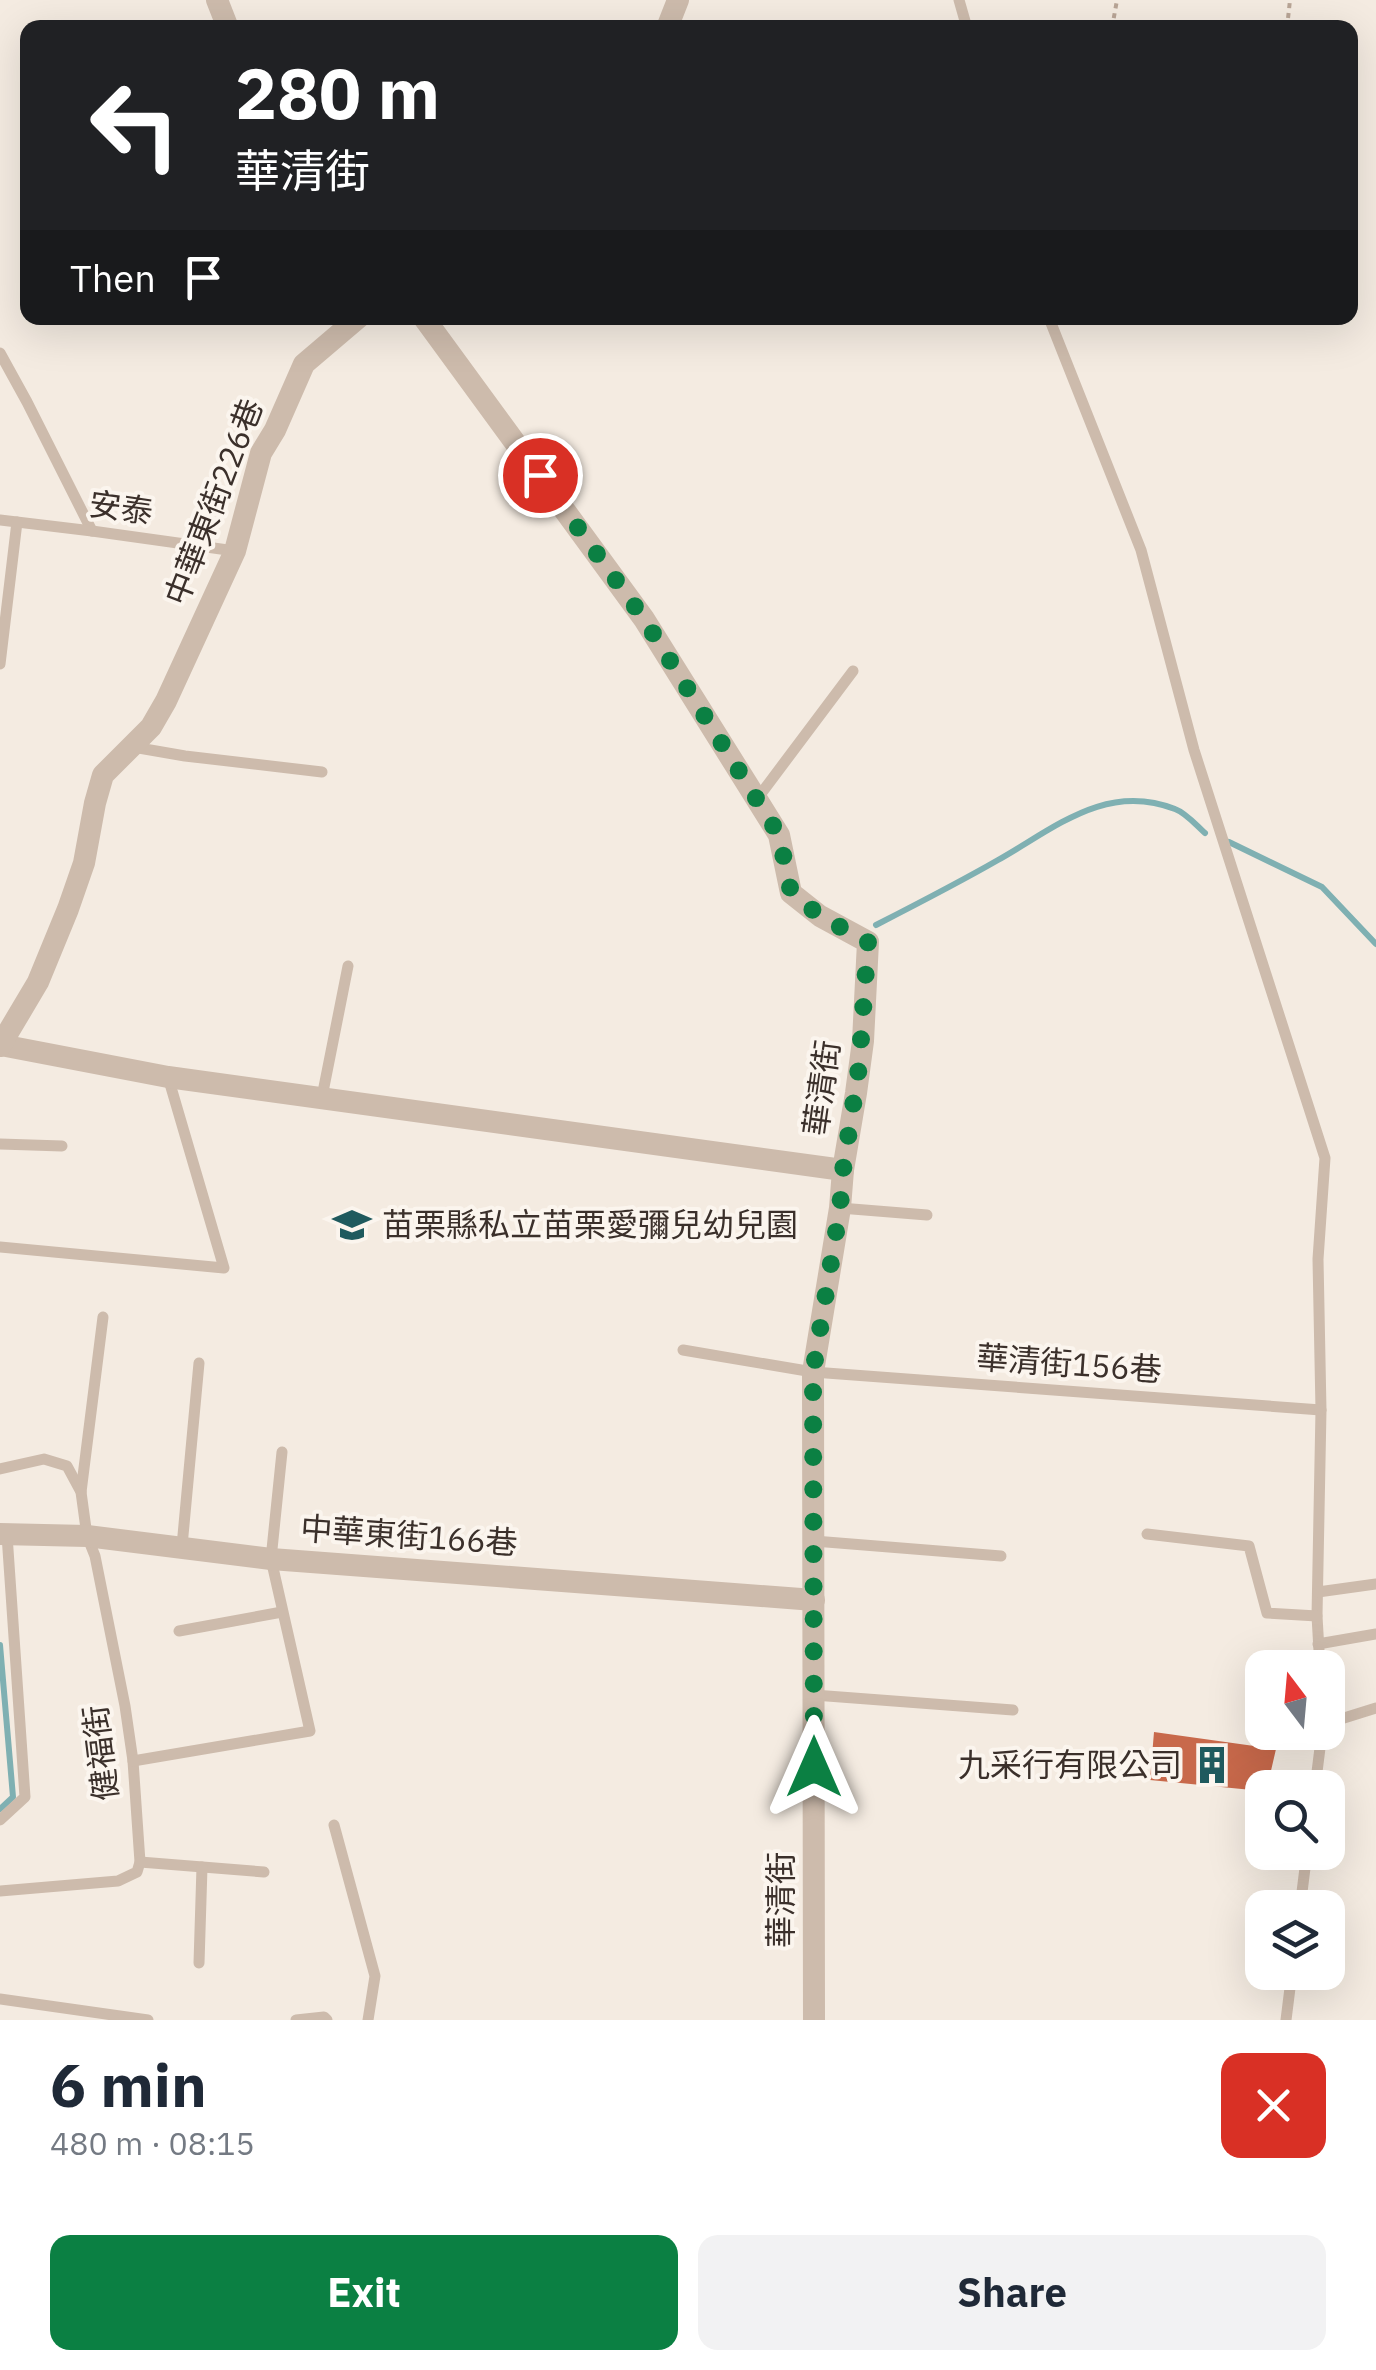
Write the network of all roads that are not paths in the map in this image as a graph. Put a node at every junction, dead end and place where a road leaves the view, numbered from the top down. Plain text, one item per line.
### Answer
1 (350, 325) edge
2 (429, 325) edge
3 (1052, 325) edge
4 (0, 353) edge
5 (0, 520) edge
6 (17, 522) junction
7 (92, 531) junction
8 (235, 552) junction
9 (0, 664) edge
10 (853, 671) dead end
11 (131, 746) junction
12 (322, 772) dead end
13 (756, 798) junction
14 (348, 966) dead end
15 (0, 1045) edge
16 (168, 1077) junction
17 (322, 1097) junction
18 (0, 1144) edge
19 (62, 1146) dead end
20 (843, 1170) junction
21 (840, 1208) junction
22 (927, 1214) dead end
23 (0, 1247) edge
24 (103, 1317) dead end
25 (683, 1350) dead end
26 (199, 1363) dead end
27 (813, 1372) junction
28 (1321, 1410) junction
29 (282, 1452) dead end
30 (0, 1469) edge
31 (81, 1492) junction
32 (1146, 1534) dead end
33 (3, 1535) edge
34 (87, 1536) junction
35 (814, 1541) junction
36 (182, 1546) junction
37 (1001, 1556) dead end
38 (272, 1558) junction
39 (1376, 1584) edge
40 (1318, 1592) junction
41 (814, 1600) junction
42 (282, 1612) junction
43 (1317, 1616) junction
44 (179, 1631) dead end
45 (1376, 1634) edge
46 (1318, 1644) junction
47 (1318, 1650) edge
48 (814, 1695) junction
49 (1376, 1708) edge
50 (1013, 1710) dead end
51 (1345, 1718) edge
52 (132, 1761) junction
53 (0, 1820) edge
54 (334, 1826) dead end
55 (140, 1862) junction
56 (202, 1867) junction
57 (264, 1872) dead end
58 (0, 1890) edge
59 (199, 1963) dead end
60 (1290, 1990) edge
61 (0, 1999) edge
62 (148, 2020) edge
63 (296, 2020) edge
64 (328, 2020) edge
65 (368, 2020) edge
66 (814, 2020) edge
67 (1286, 2020) edge

1 - 8 street, 中華東街226巷
2 - 13 street, 華清街
3 - 28 lane
4 - 7 lane
5 - 6 lane, 安泰
6 - 7 lane, 安泰
6 - 9 lane
7 - 8 lane, 安泰
8 - 11 street, 中華東街226巷
10 - 13 lane
11 - 12 lane
11 - 15 street, 中華東街226巷
13 - 20 street, 華清街
14 - 17 lane
15 - 16 street
16 - 17 street
16 - 23 lane
17 - 20 street
18 - 19 lane
20 - 21 street, 華清街
21 - 22 lane
21 - 27 street, 華清街
24 - 31 lane, 健福街
25 - 27 lane, 華清街156巷
26 - 36 lane
27 - 28 lane, 華清街156巷
27 - 35 street, 華清街
28 - 40 lane
29 - 38 lane
30 - 31 lane
31 - 34 lane, 健福街
32 - 43 lane
33 - 34 street, 中華東街166巷
33 - 53 lane
34 - 36 street, 中華東街166巷
34 - 52 lane, 健福街
35 - 37 lane
35 - 41 street, 華清街
36 - 38 street, 中華東街166巷
38 - 41 street, 中華東街166巷
38 - 42 lane
39 - 40 lane
40 - 43 lane
41 - 48 street, 華清街
42 - 44 lane
42 - 52 lane
43 - 46 lane
45 - 46 lane
46 - 47 lane
48 - 50 lane
48 - 66 street, 華清街
49 - 51 lane
52 - 55 lane, 健福街
54 - 65 lane
55 - 56 lane
55 - 58 lane
56 - 57 lane
56 - 59 lane
60 - 67 lane
61 - 62 lane
63 - 64 lane

